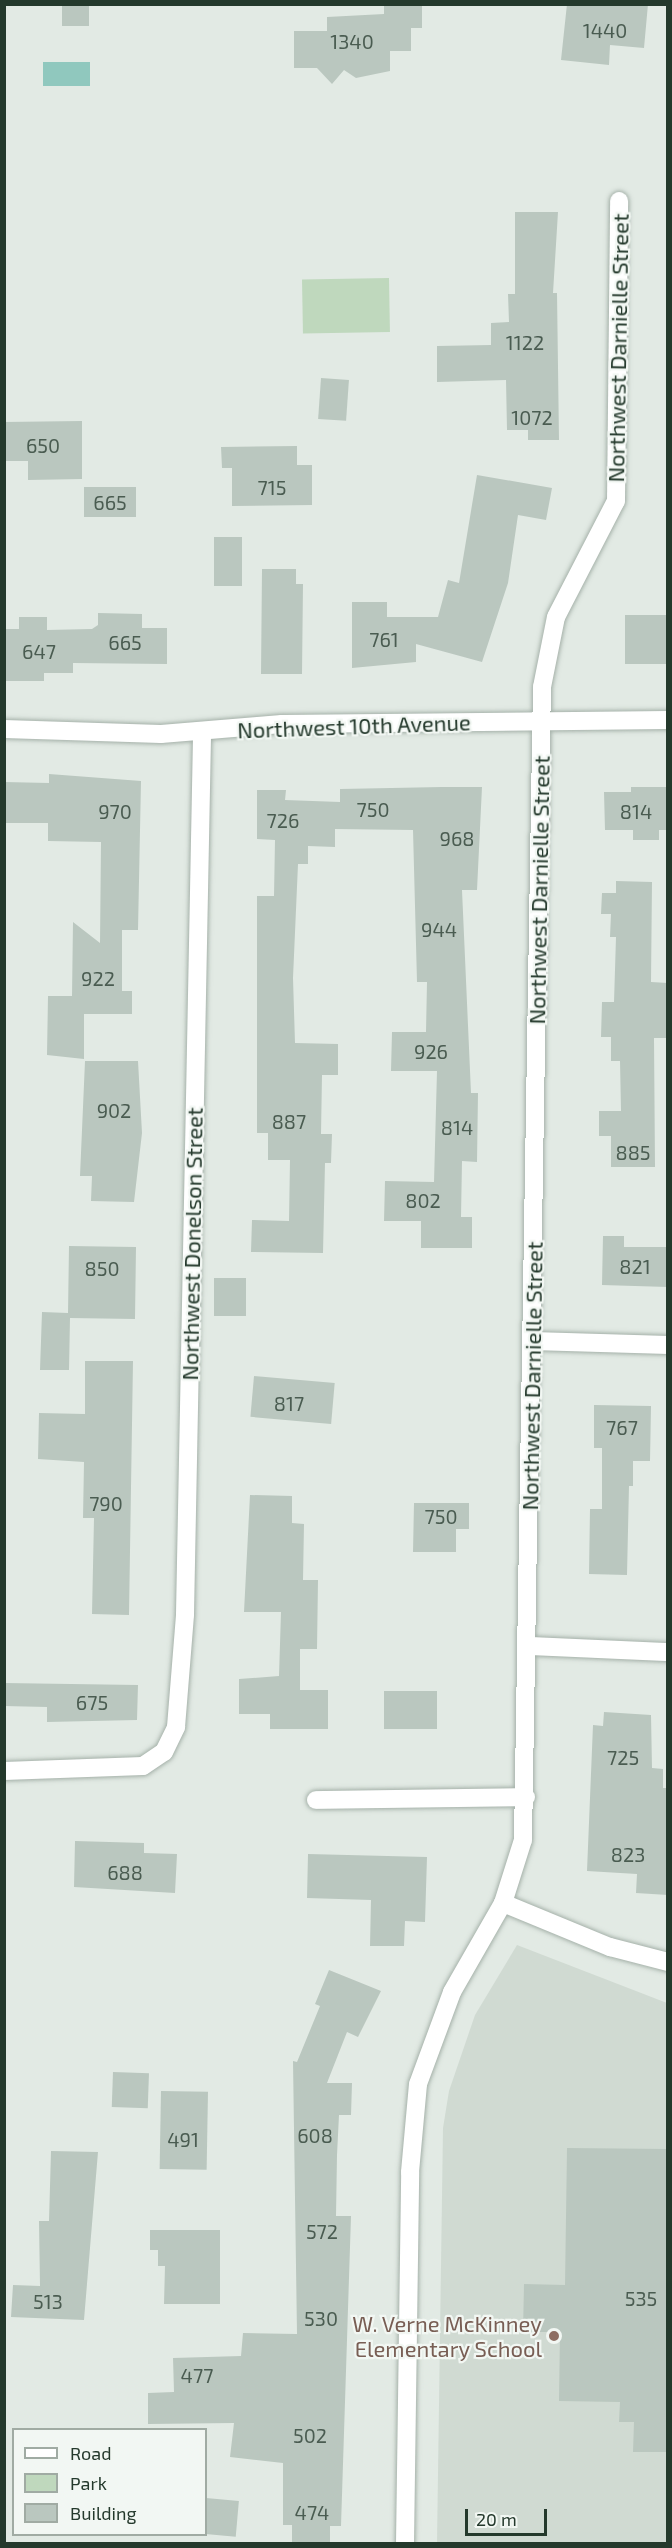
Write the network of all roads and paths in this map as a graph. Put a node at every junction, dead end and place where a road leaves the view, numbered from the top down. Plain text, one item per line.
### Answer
1 (619, 201) dead end
2 (668, 720) edge
3 (542, 721) junction
4 (4, 729) edge
5 (202, 733) junction
6 (533, 1341) junction
7 (668, 1345) edge
8 (528, 1646) junction
9 (668, 1652) edge
10 (4, 1771) edge
11 (526, 1797) junction
12 (315, 1800) dead end
13 (503, 1903) junction
14 (668, 1962) edge
15 (405, 2544) edge

1 - 3 street, Northwest Darnielle Street
2 - 3 street, Northwest 10th Avenue
3 - 5 street, Northwest 10th Avenue
3 - 6 street, Northwest Darnielle Street
4 - 5 street, Northwest 10th Avenue
5 - 10 street, Northwest Donelson Street
6 - 7 street
6 - 8 street, Northwest Darnielle Street
8 - 9 street
8 - 11 street, Northwest Darnielle Street
11 - 12 street
11 - 13 street, Northwest Darnielle Street
13 - 14 street
13 - 15 street, Northwest Darnielle Street

